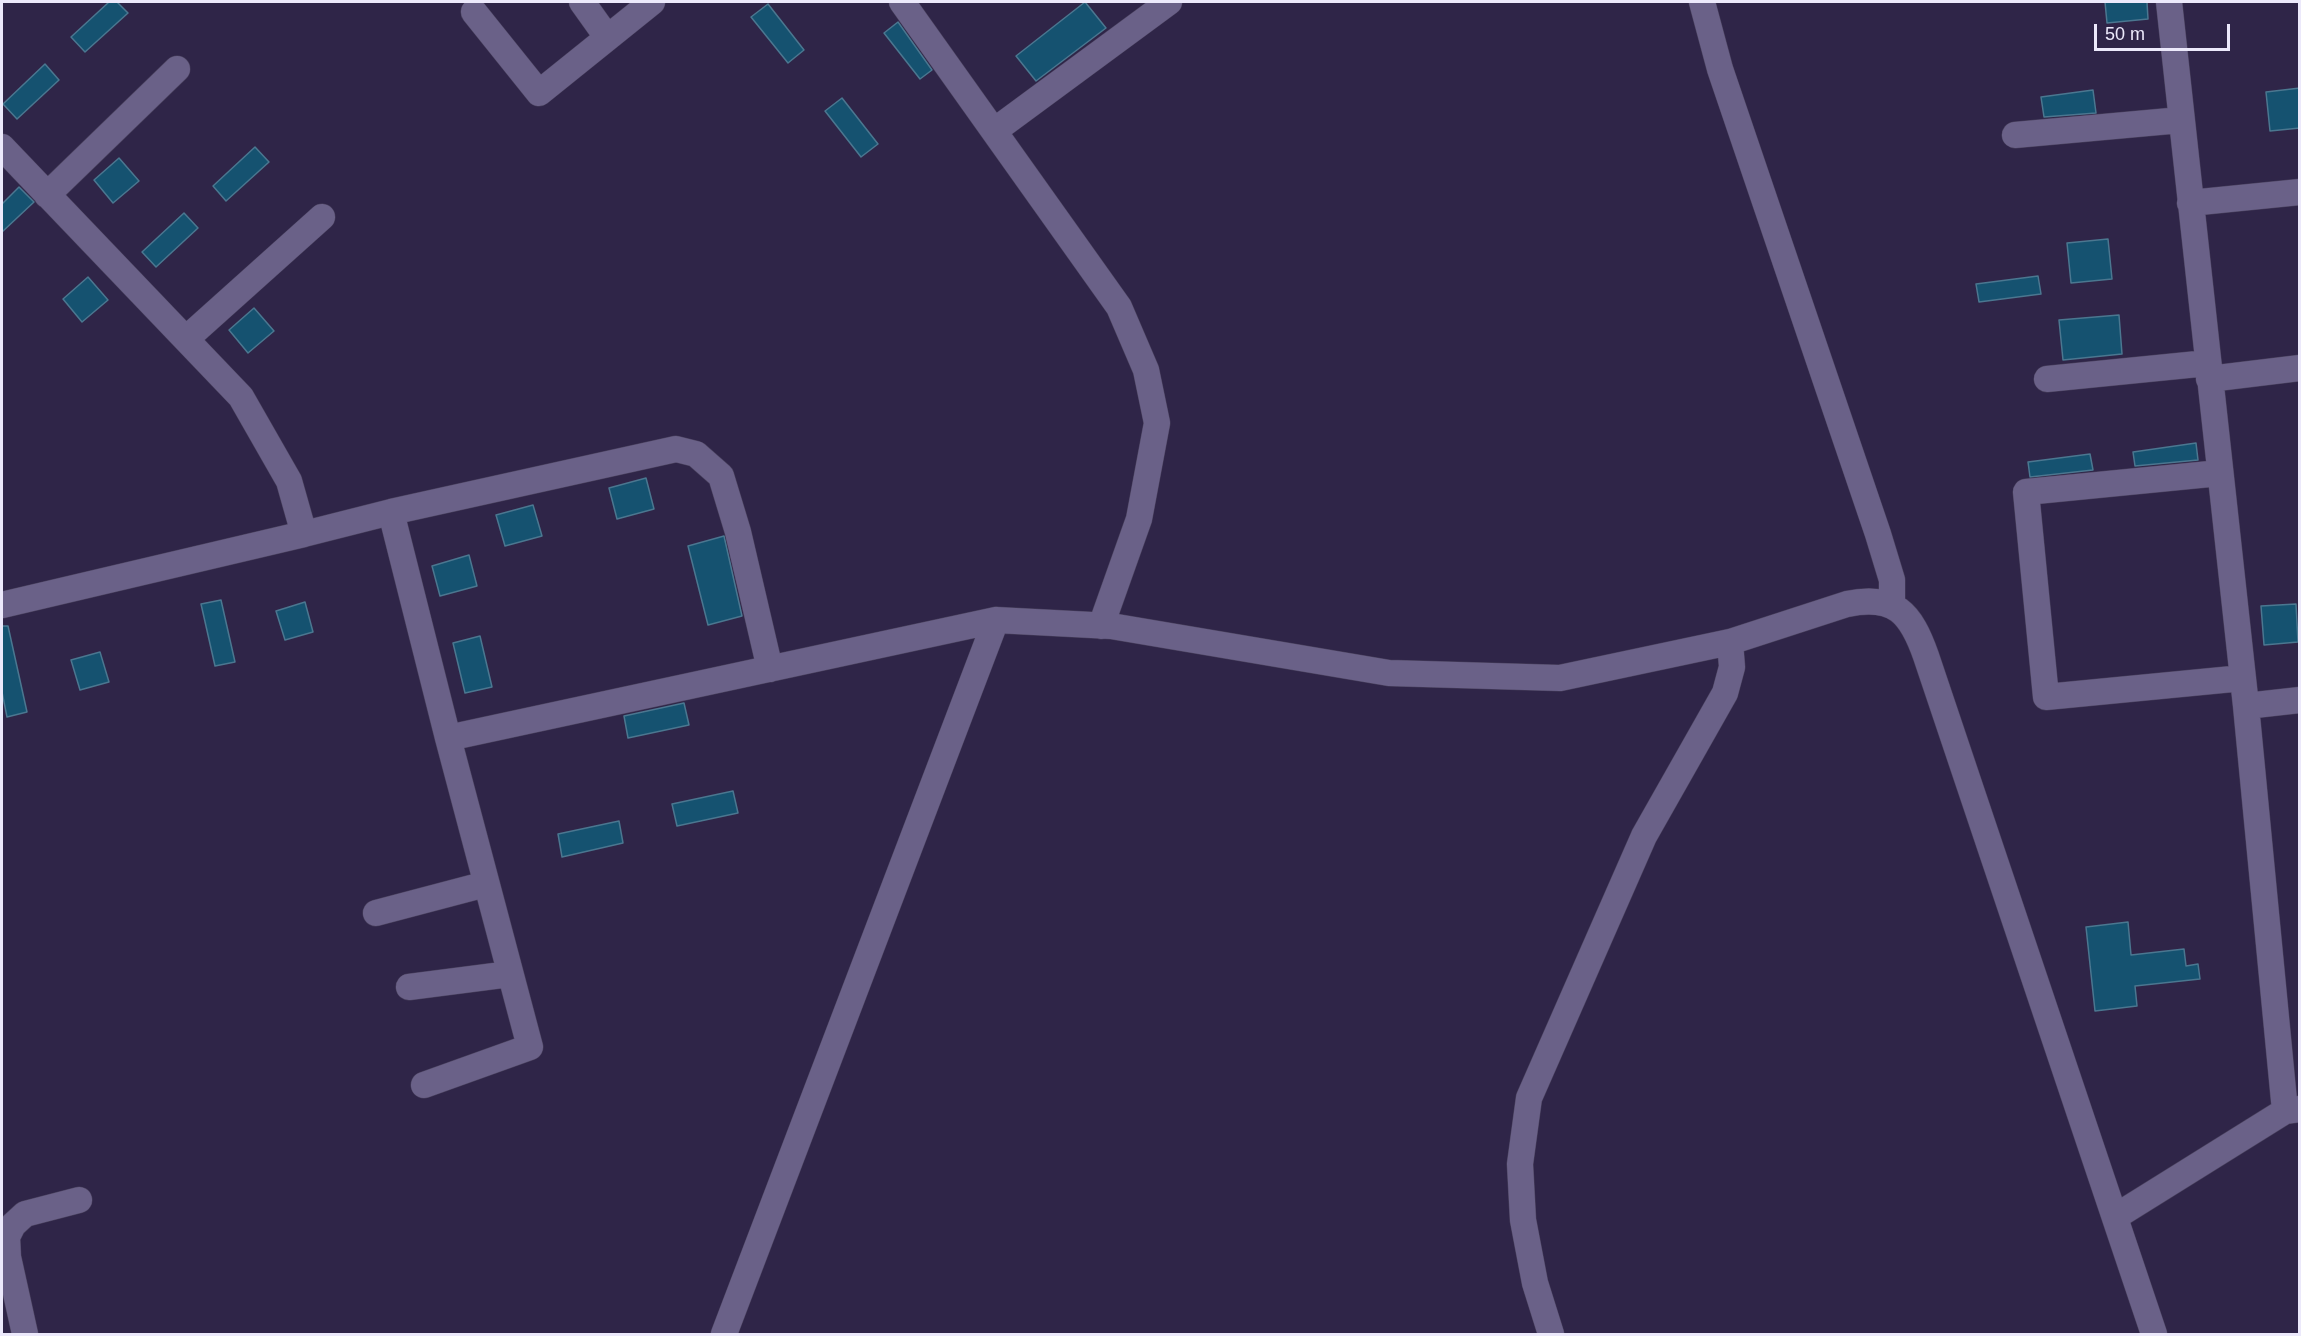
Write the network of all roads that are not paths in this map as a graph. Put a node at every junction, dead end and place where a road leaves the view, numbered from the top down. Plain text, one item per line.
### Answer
1 (582, 2) edge
2 (652, 2) edge
3 (902, 2) edge
4 (1169, 2) edge
5 (1702, 2) edge
6 (2169, 2) edge
7 (474, 12) dead end
8 (607, 38) junction
9 (177, 69) dead end
10 (2181, 120) junction
11 (994, 131) junction
12 (2016, 135) dead end
13 (2, 147) edge
14 (2300, 192) edge
15 (47, 195) junction
16 (2190, 203) junction
17 (322, 217) dead end
18 (186, 339) junction
19 (2300, 368) edge
20 (2209, 371) junction
21 (2047, 379) dead end
22 (2220, 473) junction
23 (391, 512) junction
24 (304, 534) junction
25 (1892, 604) junction
26 (2, 605) edge
27 (996, 620) junction
28 (1101, 626) junction
29 (1730, 642) junction
30 (770, 669) junction
31 (2243, 678) junction
32 (2300, 700) edge
33 (2246, 706) junction
34 (448, 738) junction
35 (486, 884) junction
36 (376, 913) dead end
37 (510, 974) junction
38 (409, 987) dead end
39 (424, 1085) dead end
40 (2292, 1110) edge
41 (79, 1200) dead end
42 (2115, 1217) junction
43 (25, 1335) edge
44 (724, 1335) edge
45 (1551, 1335) edge
46 (2154, 1335) edge

1 - 8 lane
2 - 8 lane
3 - 11 lane
4 - 11 lane
5 - 25 lane
6 - 10 lane
7 - 8 lane
9 - 15 lane
10 - 12 lane
10 - 16 lane
11 - 28 lane
13 - 15 lane
14 - 16 lane
15 - 18 lane
16 - 20 lane
17 - 18 lane
18 - 24 lane
19 - 20 lane
20 - 21 lane
20 - 22 lane
22 - 31 lane
22 - 31 lane
23 - 24 lane
23 - 30 lane
23 - 34 lane
24 - 26 lane
25 - 29 lane
25 - 42 lane
27 - 28 lane
27 - 30 lane
27 - 44 lane
28 - 29 lane
29 - 45 lane
30 - 34 lane
31 - 33 lane
32 - 33 lane
33 - 40 lane
34 - 35 lane
35 - 36 lane
35 - 37 lane
37 - 38 lane
37 - 39 lane
40 - 42 lane
41 - 43 lane
42 - 46 lane

